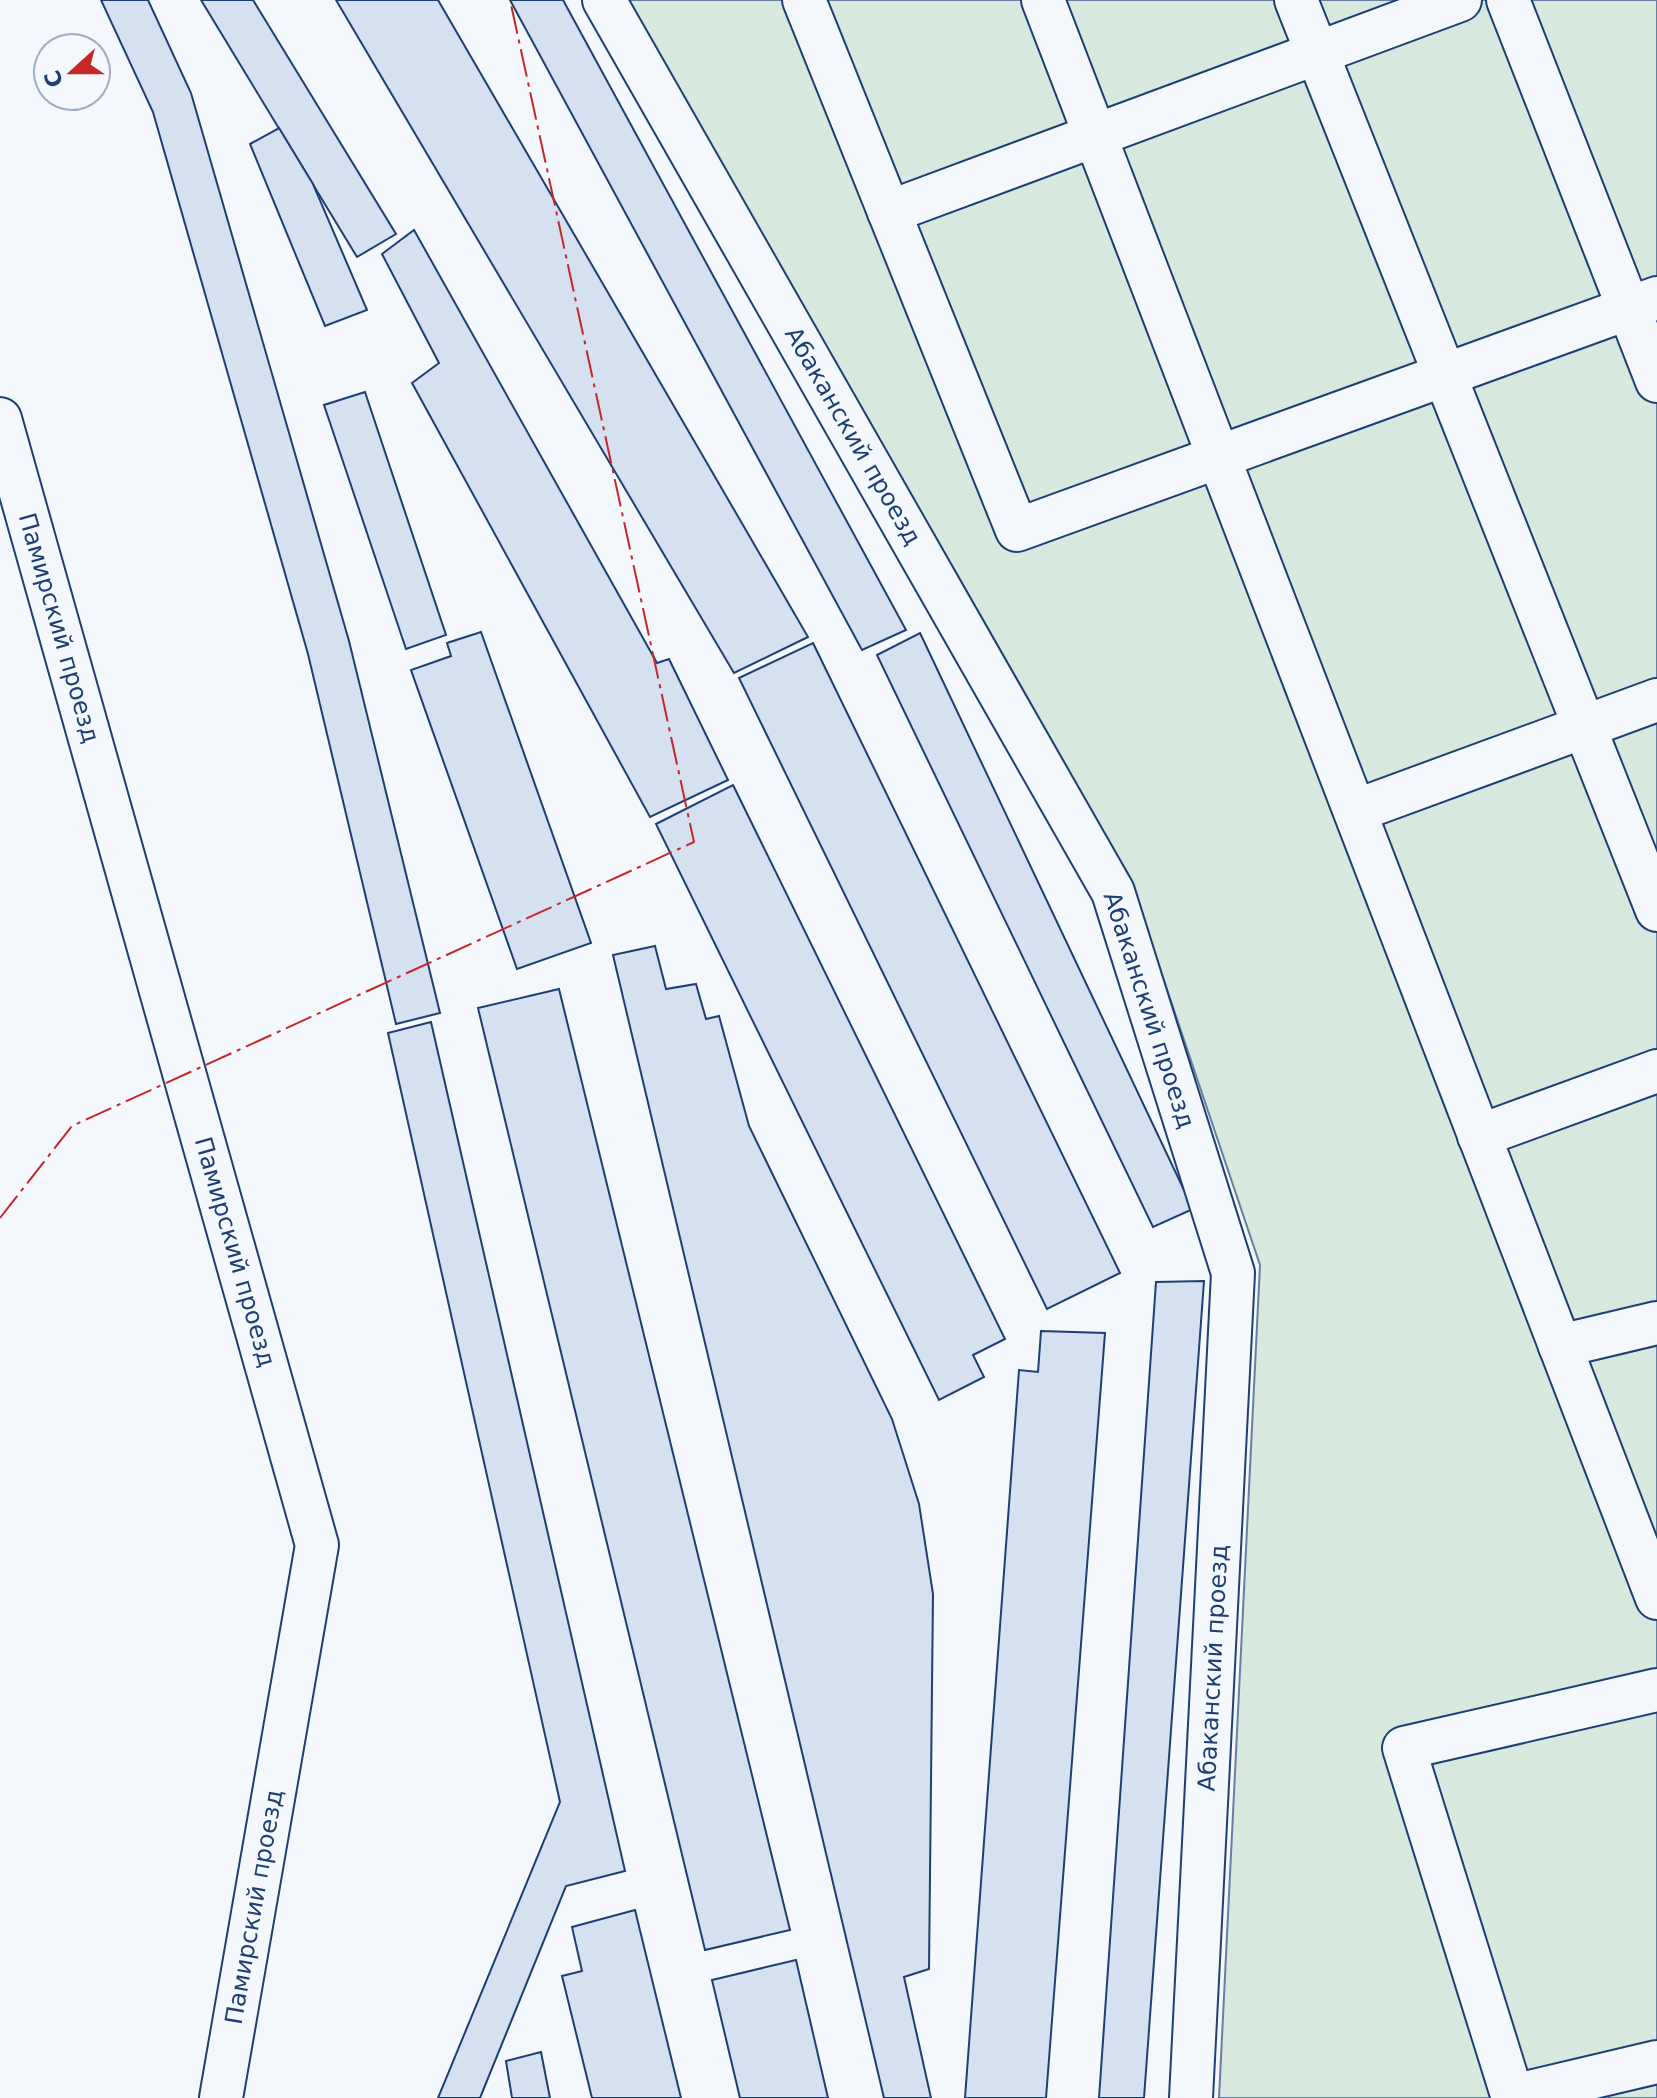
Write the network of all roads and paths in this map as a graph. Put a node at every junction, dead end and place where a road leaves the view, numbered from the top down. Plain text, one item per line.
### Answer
1 (604, 0) edge
2 (804, 0) edge
3 (1043, 0) edge
4 (1296, 0) edge
5 (1460, 0) edge
6 (1508, 0) edge
7 (1317, 53) junction
8 (1095, 135) junction
9 (889, 212) junction
10 (1643, 303) edge
11 (1445, 375) junction
12 (1657, 381) edge
13 (0, 419) edge
14 (1219, 457) junction
15 (1657, 700) edge
16 (1584, 727) junction
17 (1355, 811) junction
18 (1657, 910) edge
19 (1657, 1071) edge
20 (1479, 1136) junction
21 (1657, 1323) edge
22 (1560, 1346) junction
23 (1657, 1598) edge
24 (1657, 1690) edge
25 (1657, 2062) edge
26 (1513, 2097) edge
27 (221, 2098) edge
28 (1191, 2098) edge

1 - 28 street, Абаканский проезд
2 - 9 street
3 - 8 street
4 - 7 street
5 - 7 street
6 - 10 street
7 - 8 street
7 - 11 street
8 - 9 street
8 - 14 street
9 - 14 street
10 - 11 street
10 - 12 street
11 - 14 street
11 - 16 street
13 - 27 street, Памирский проезд
14 - 17 street
15 - 16 street
16 - 17 street
16 - 18 street
17 - 20 street
19 - 20 street
20 - 22 street
21 - 22 street
22 - 23 street
24 - 26 street
25 - 26 street

